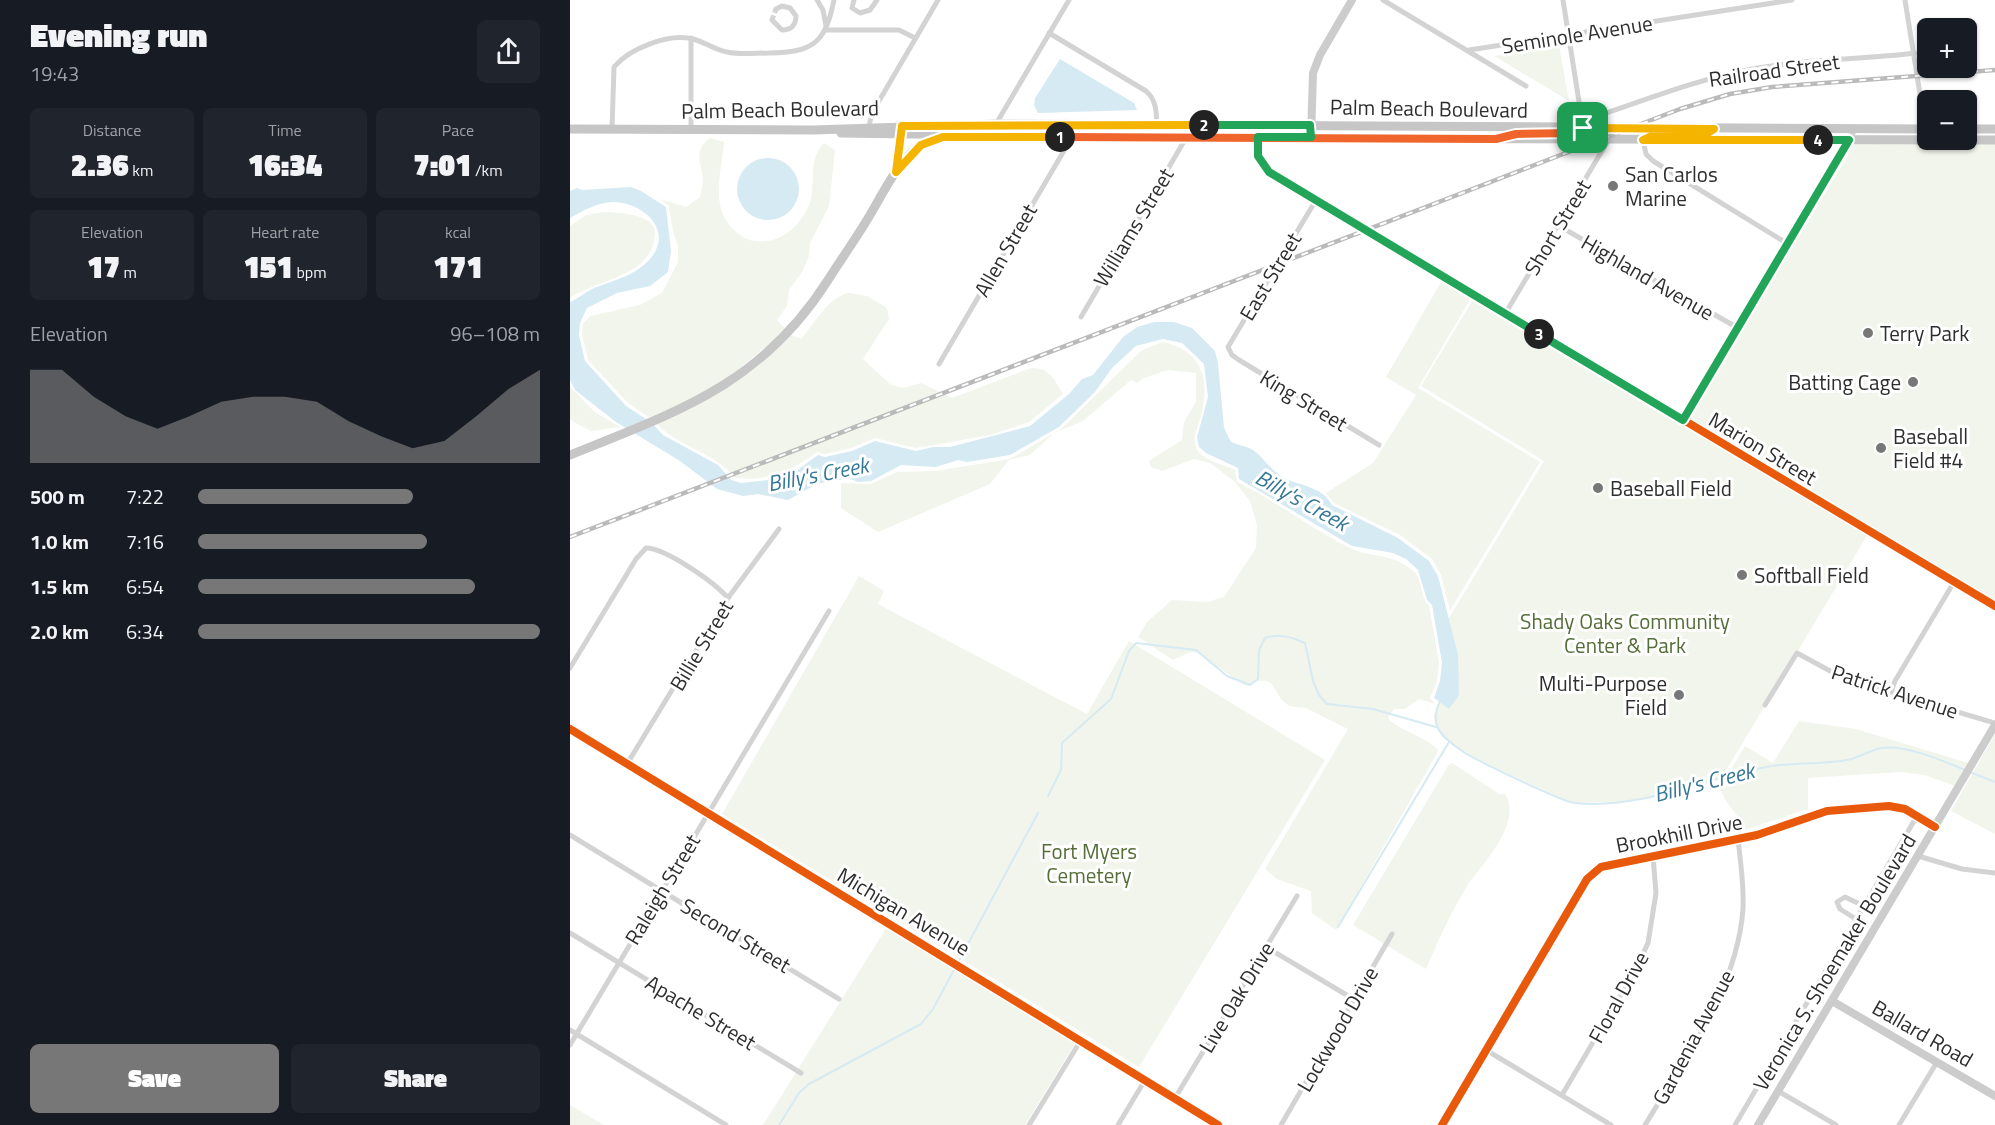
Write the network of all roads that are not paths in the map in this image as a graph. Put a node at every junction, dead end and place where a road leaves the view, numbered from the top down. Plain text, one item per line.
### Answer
1 (817, 0) edge
2 (834, 0) edge
3 (854, 0) edge
4 (877, 0) edge
5 (938, 0) edge
6 (1069, 0) edge
7 (1352, 0) edge
8 (1383, 0) edge
9 (1563, 0) edge
10 (1792, 0) edge
11 (1905, 0) edge
12 (786, 3) edge
13 (776, 9) tunnel mouth
14 (772, 20) dead end
15 (826, 30) junction
16 (1049, 33) junction
17 (1569, 35) junction
18 (691, 38) junction
19 (915, 38) junction
20 (1469, 50) junction
21 (1915, 53) junction
22 (1526, 86) dead end
23 (1921, 90) edge
24 (1603, 114) dead end
25 (996, 124) junction
26 (1095, 125) junction
27 (1157, 125) junction
28 (1310, 125) junction
29 (869, 126) junction
30 (1583, 128) junction
31 (1856, 128) junction
32 (570, 129) edge
33 (612, 129) junction
34 (691, 129) junction
35 (1714, 129) junction
36 (1917, 129) edge
37 (1977, 129) edge
38 (1995, 129) edge
39 (818, 130) junction
40 (902, 130) junction
41 (953, 135) junction
42 (1072, 137) junction
43 (1258, 137) junction
44 (1311, 137) junction
45 (1186, 138) junction
46 (1496, 139) junction
47 (1609, 139) junction
48 (1643, 140) junction
49 (1849, 140) junction
50 (1917, 140) edge
51 (1977, 140) edge
52 (1995, 140) edge
53 (896, 172) junction
54 (1316, 200) junction
55 (1559, 226) junction
56 (1788, 244) junction
57 (1505, 314) junction
58 (1081, 317) dead end
59 (1738, 328) junction
60 (1231, 352) joint
61 (939, 364) dead end
62 (1683, 420) junction
63 (1379, 445) dead end
64 (570, 455) edge
65 (779, 529) dead end
66 (1954, 582) junction
67 (728, 598) junction
68 (1995, 606) edge
69 (829, 611) dead end
70 (570, 668) edge
71 (1891, 692) junction
72 (1765, 705) dead end
73 (1995, 724) edge
74 (570, 729) edge
75 (627, 764) junction
76 (707, 813) junction
77 (1917, 816) junction
78 (1935, 826) junction
79 (570, 835) edge
80 (1738, 840) junction
81 (1653, 856) junction
82 (1918, 856) junction
83 (1995, 873) edge
84 (662, 890) junction
85 (1296, 896) dead end
86 (1864, 906) junction
87 (1856, 919) junction
88 (570, 933) edge
89 (1392, 934) dead end
90 (1266, 947) junction
91 (619, 962) junction
92 (839, 999) dead end
93 (1355, 1000) junction
94 (1832, 1001) junction
95 (570, 1030) edge
96 (577, 1034) junction
97 (1081, 1041) junction
98 (570, 1045) edge
99 (1486, 1050) junction
100 (1937, 1062) junction
101 (801, 1073) dead end
102 (1145, 1080) junction
103 (1778, 1091) junction
104 (1562, 1095) junction
105 (1995, 1096) edge
106 (1175, 1098) junction
107 (1214, 1124) edge
108 (726, 1125) edge
109 (1029, 1125) edge
110 (1118, 1125) edge
111 (1281, 1125) edge
112 (1442, 1125) edge
113 (1611, 1125) edge
114 (1645, 1125) edge
115 (1735, 1125) edge
116 (1758, 1125) edge
117 (1836, 1125) edge
118 (1899, 1125) edge

1 - 15 street
2 - 15 street
3 - 4 street
5 - 19 street
6 - 16 street
7 - 28 street
8 - 20 street
9 - 17 street
10 - 17 street, Seminole Avenue
11 - 21 street
12 - 13 street
12 - 14 street
15 - 18 street
15 - 19 street
16 - 25 street
16 - 27 street
17 - 20 street, Seminole Avenue
17 - 30 street
18 - 33 street
18 - 34 street
19 - 29 street
20 - 22 street
21 - 23 street
21 - 24 street, Railroad Street
25 - 26 main road, Palm Beach Boulevard
25 - 40 main road, Palm Beach Boulevard
26 - 27 main road, Palm Beach Boulevard
26 - 42 main road
27 - 28 main road, Palm Beach Boulevard
28 - 30 main road, Palm Beach Boulevard
28 - 44 street
29 - 39 main road, Palm Beach Boulevard
29 - 40 main road, Palm Beach Boulevard
30 - 35 main road, Palm Beach Boulevard
30 - 46 main road
31 - 35 main road, Palm Beach Boulevard
31 - 36 main road, Palm Beach Boulevard
31 - 49 street
32 - 33 main road, Palm Beach Boulevard
33 - 34 main road, Palm Beach Boulevard
34 - 39 main road, Palm Beach Boulevard
35 - 48 main road
37 - 38 main road
39 - 40 main road
40 - 41 main road, Palm Beach Boulevard
40 - 53 main road
41 - 42 main road, Palm Beach Boulevard
41 - 53 main road
42 - 45 main road, Palm Beach Boulevard
42 - 61 street, Allen Street
43 - 44 main road, Palm Beach Boulevard
43 - 45 main road, Palm Beach Boulevard
43 - 54 street, Marion Street
44 - 46 main road, Palm Beach Boulevard
45 - 58 street, Williams Street
46 - 47 main road, Palm Beach Boulevard
47 - 48 main road, Palm Beach Boulevard
47 - 55 street, Short Street
48 - 49 main road, Palm Beach Boulevard
48 - 56 street
49 - 50 main road, Palm Beach Boulevard
49 - 56 street
51 - 52 main road, Palm Beach Boulevard
53 - 64 main road
54 - 57 street, Marion Street
54 - 60 street, East Street
55 - 57 street, Short Street
55 - 59 street, Highland Avenue
56 - 59 street
57 - 62 street, Marion Street
59 - 62 street
60 - 63 street, King Street
62 - 66 street, Marion Street
65 - 67 street, Billie Street
66 - 68 street, Marion Street
66 - 71 street
67 - 70 street
67 - 75 street, Billie Street
69 - 76 street, Raleigh Street
71 - 72 street, Patrick Avenue
71 - 73 street, Patrick Avenue
73 - 78 street, Veronica S. Shoemaker Boulevard
74 - 75 street, Michigan Avenue
75 - 76 street, Michigan Avenue
76 - 84 street, Raleigh Street
76 - 97 street, Michigan Avenue
77 - 78 street, Brookhill Drive
77 - 80 street, Brookhill Drive
77 - 86 street
78 - 82 street, Veronica S. Shoemaker Boulevard
79 - 84 street, Second Street
80 - 81 street, Brookhill Drive
80 - 114 street, Gardenia Avenue
81 - 99 street, Brookhill Drive
81 - 104 street, Floral Drive
82 - 83 street
82 - 94 street, Veronica S. Shoemaker Boulevard
84 - 91 street, Raleigh Street
84 - 92 street, Second Street
85 - 90 street, Live Oak Drive
86 - 87 street
86 - 87 street
87 - 115 street
88 - 91 street, Apache Street
89 - 93 street, Lockwood Drive
90 - 93 street
90 - 106 street, Live Oak Drive
91 - 96 street, Raleigh Street
91 - 101 street, Apache Street
93 - 111 street, Lockwood Drive
94 - 100 street, Ballard Road
94 - 103 street, Veronica S. Shoemaker Boulevard
95 - 96 street
96 - 98 street, Raleigh Street
96 - 108 street
97 - 102 street, Michigan Avenue
97 - 109 street
99 - 104 street
99 - 112 street, Brookhill Drive
100 - 105 street, Ballard Road
100 - 118 street
102 - 106 street, Michigan Avenue
102 - 110 street
103 - 116 street, Veronica S. Shoemaker Boulevard
103 - 117 street
104 - 113 street
106 - 107 street, Michigan Avenue

